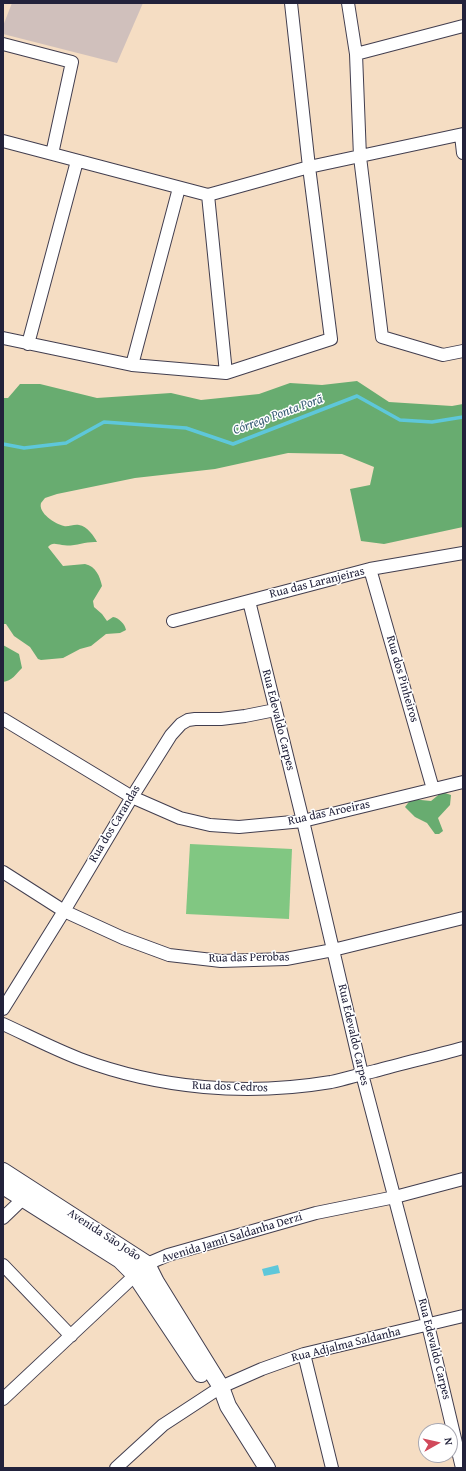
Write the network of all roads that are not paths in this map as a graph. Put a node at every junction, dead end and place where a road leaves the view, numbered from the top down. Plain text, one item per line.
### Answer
1 (291, 3) edge
2 (348, 3) edge
3 (463, 26) edge
4 (3, 44) edge
5 (356, 54) junction
6 (462, 135) edge
7 (3, 141) edge
8 (463, 153) edge
9 (52, 154) junction
10 (360, 157) junction
11 (77, 160) junction
12 (309, 167) junction
13 (179, 188) junction
14 (208, 195) junction
15 (3, 338) edge
16 (28, 344) junction
17 (463, 351) edge
18 (132, 365) junction
19 (226, 373) junction
20 (463, 553) edge
21 (370, 569) junction
22 (249, 601) junction
23 (173, 620) dead end
24 (275, 710) junction
25 (3, 718) edge
26 (463, 782) edge
27 (433, 789) junction
28 (132, 796) junction
29 (303, 821) junction
30 (3, 872) edge
31 (64, 911) junction
32 (463, 918) edge
33 (333, 950) junction
34 (3, 1009) edge
35 (3, 1024) edge
36 (463, 1048) edge
37 (362, 1074) junction
38 (3, 1170) edge
39 (463, 1179) edge
40 (3, 1186) edge
41 (28, 1194) junction
42 (395, 1197) junction
43 (3, 1218) edge
44 (147, 1264) junction
45 (3, 1265) edge
46 (135, 1275) junction
47 (463, 1316) edge
48 (428, 1324) junction
49 (71, 1336) junction
50 (304, 1354) junction
51 (217, 1390) junction
52 (3, 1399) edge
53 (116, 1468) edge
54 (267, 1468) edge
55 (332, 1468) edge
56 (462, 1468) edge

1 - 12 street
2 - 5 street
3 - 5 street
4 - 9 street
5 - 10 street
6 - 8 street
6 - 10 street
7 - 9 street
9 - 11 street
10 - 12 street
10 - 17 street
11 - 13 street
11 - 16 street
12 - 14 street
12 - 19 street
13 - 14 street
13 - 18 street
14 - 19 street
15 - 16 street
16 - 18 street
18 - 19 street
20 - 21 street, Rua das Laranjeiras
21 - 22 street, Rua das Laranjeiras
21 - 27 street, Rua dos Pinheiros
22 - 23 street, Rua das Laranjeiras
22 - 24 street, Rua Edevaldo Carpes
24 - 28 street, Rua dos Carandas
24 - 29 street, Rua Edevaldo Carpes
25 - 28 street, Rua das Aroeiras
26 - 27 street, Rua das Aroeiras
27 - 29 street, Rua das Aroeiras
28 - 29 street, Rua das Aroeiras
28 - 31 street, Rua dos Carandas
29 - 33 street, Rua Edevaldo Carpes
30 - 31 street, Rua das Perobas
31 - 33 street, Rua das Perobas
31 - 34 street, Rua dos Carandas
32 - 33 street, Rua das Perobas
33 - 37 street, Rua Edevaldo Carpes
35 - 37 street, Rua dos Cedros
36 - 37 street, Rua dos Cedros
37 - 42 street, Rua Edevaldo Carpes
38 - 41 street, Avenida São João
39 - 42 street, Avenida Jamil Saldanha Derzi
40 - 41 street, Avenida São João
41 - 43 street
41 - 44 street, Avenida São João
41 - 46 street, Avenida São João
42 - 44 street, Avenida Jamil Saldanha Derzi
42 - 48 street, Rua Edevaldo Carpes
44 - 46 street, Avenida Jamil Saldanha Derzi
44 - 51 street, Avenida São João
45 - 49 street
46 - 49 street, Avenida Jamil Saldanha Derzi
46 - 51 street, Avenida São João
47 - 48 street, Rua Adjalma Saldanha
48 - 50 street, Rua Adjalma Saldanha
48 - 56 street, Rua Edevaldo Carpes
49 - 52 street, Avenida Jamil Saldanha Derzi
50 - 51 street, Rua Adjalma Saldanha
50 - 55 street
51 - 53 street, Rua Adjalma Saldanha
51 - 54 street, Avenida São João

